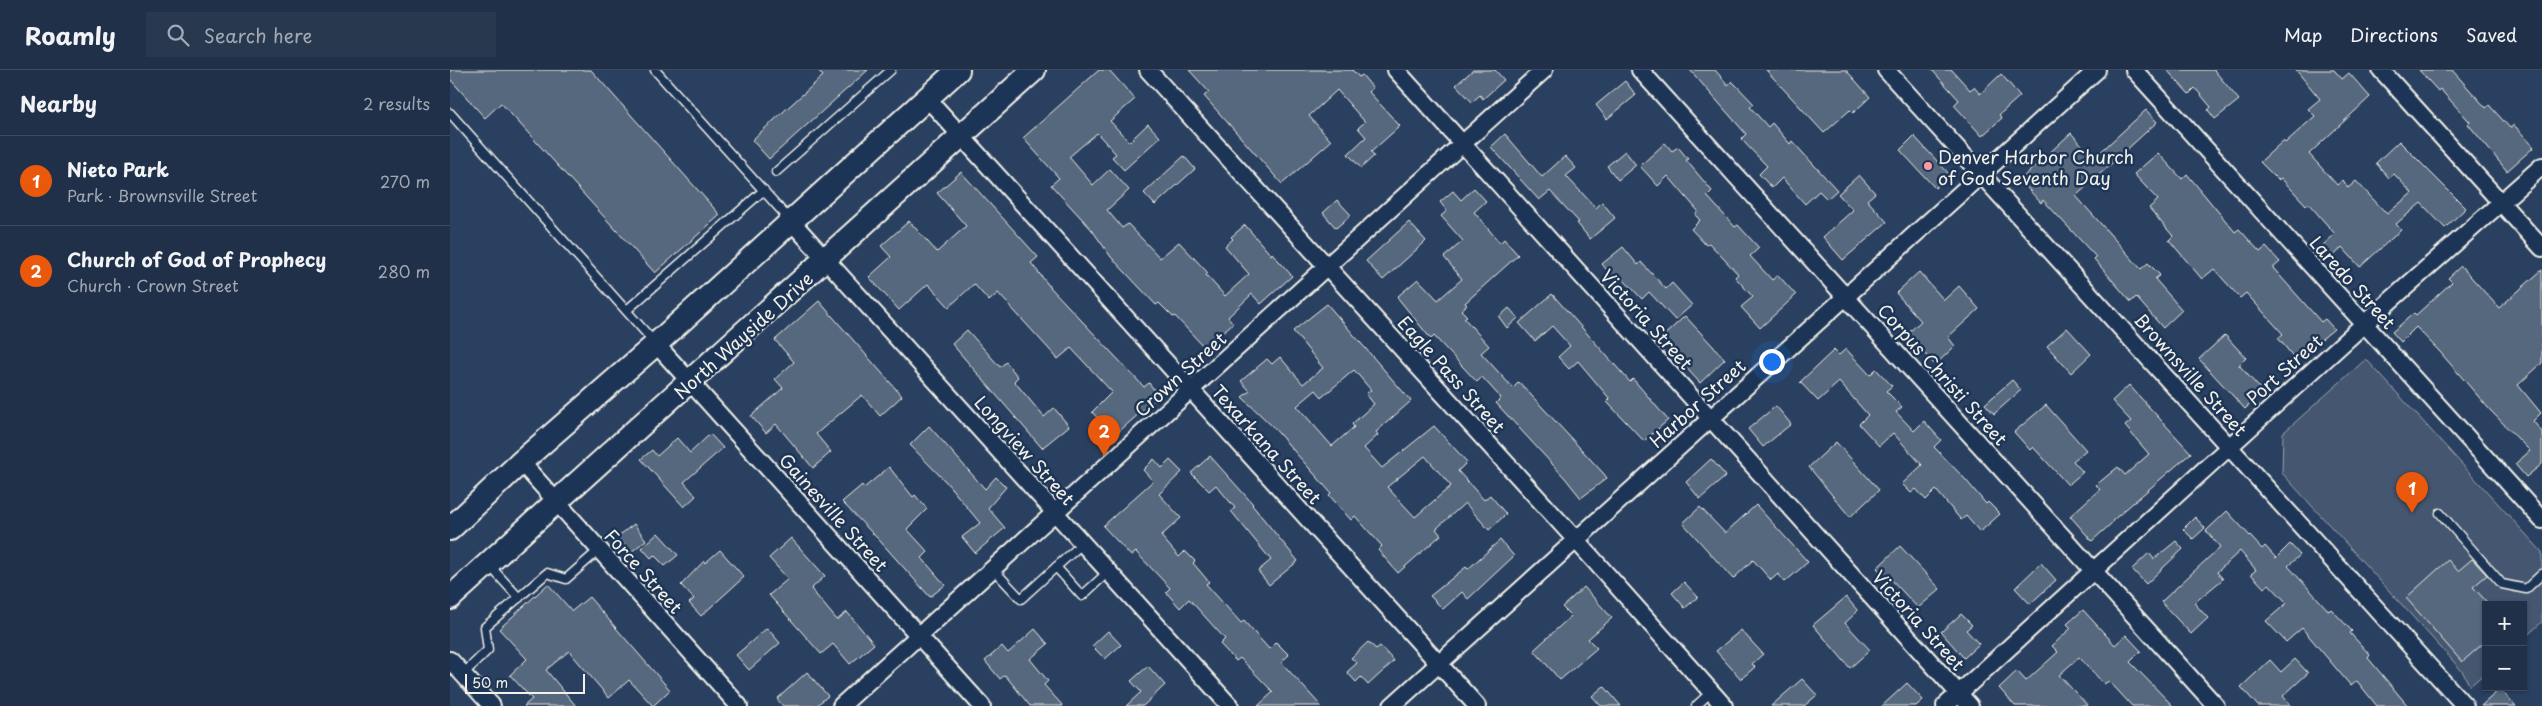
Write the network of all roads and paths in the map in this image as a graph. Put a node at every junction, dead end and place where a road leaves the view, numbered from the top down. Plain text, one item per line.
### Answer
1 (655, 70) edge
2 (891, 70) edge
3 (958, 70) edge
4 (1034, 70) edge
5 (1148, 70) edge
6 (1396, 70) edge
7 (1544, 70) edge
8 (1640, 70) edge
9 (1886, 70) edge
10 (2096, 70) edge
11 (2134, 70) edge
12 (2381, 70) edge
13 (927, 98) junction
14 (450, 113) edge
15 (961, 136) junction
16 (1462, 144) junction
17 (2542, 166) edge
18 (776, 172) dead end
19 (1981, 174) junction
20 (764, 190) junction
21 (2501, 203) junction
22 (791, 221) junction
23 (2542, 248) edge
24 (826, 259) junction
25 (1328, 267) junction
26 (1846, 297) junction
27 (627, 310) junction
28 (2364, 324) junction
29 (656, 344) junction
30 (690, 382) junction
31 (1192, 391) junction
32 (1710, 418) junction
33 (2229, 446) junction
34 (521, 462) junction
35 (556, 504) junction
36 (1055, 513) junction
37 (2440, 513) dead end
38 (2542, 520) edge
39 (450, 529) edge
40 (1576, 540) junction
41 (1083, 543) junction
42 (598, 550) junction
43 (488, 564) junction
44 (1056, 567) junction
45 (993, 569) junction
46 (2094, 569) junction
47 (1108, 572) junction
48 (2542, 574) edge
49 (450, 598) edge
50 (518, 598) junction
51 (918, 636) junction
52 (450, 660) edge
53 (1440, 664) junction
54 (462, 674) junction
55 (1711, 692) junction
56 (1958, 694) junction
57 (2457, 703) edge
58 (492, 706) edge
59 (738, 706) edge
60 (842, 706) edge
61 (982, 706) edge
62 (1230, 706) edge
63 (1392, 706) edge
64 (1477, 706) edge
65 (1696, 706) edge
66 (1724, 706) edge
67 (1945, 706) edge
68 (1970, 706) edge
69 (2216, 706) edge

1 - 20 lane
2 - 18 lane
3 - 13 main road
4 - 15 main road, North Wayside Drive
5 - 25 street, Eagle Pass Street
6 - 16 street, Victoria Street
7 - 16 street, Crown Street
8 - 26 street, Corpus Christi Street
9 - 19 street, Brownsville Street
10 - 19 street, Harbor Street
11 - 28 street, Laredo Street
12 - 21 street
13 - 15 street, Texarkana Street
13 - 22 main road
14 - 27 lane
15 - 24 main road, North Wayside Drive
15 - 31 street, Texarkana Street
16 - 25 street, Crown Street
16 - 32 street, Victoria Street
17 - 21 street, Port Street
19 - 26 street, Harbor Street
19 - 33 street, Brownsville Street
20 - 22 lane
20 - 27 lane
21 - 23 street
21 - 28 street, Port Street
22 - 24 street, Longview Street
22 - 29 main road
24 - 30 main road, North Wayside Drive
24 - 36 street, Longview Street
25 - 31 street, Crown Street
25 - 40 street, Eagle Pass Street
26 - 32 street, Harbor Street
26 - 46 street, Corpus Christi Street
27 - 29 lane
28 - 33 street, Port Street
28 - 38 street, Laredo Street
29 - 30 street, Gainesville Street
29 - 34 main road
30 - 35 main road, North Wayside Drive
30 - 51 street, Gainesville Street
31 - 36 street, Crown Street
31 - 53 street, Texarkana Street
32 - 40 street, Harbor Street
32 - 56 street, Victoria Street
33 - 46 street, Port Street
33 - 57 street, Brownsville Street
34 - 35 street, Force Street
34 - 39 main road
35 - 42 street, Force Street
35 - 43 main road, North Wayside Drive
36 - 41 street, Longview Street
36 - 45 street, Crown Street
37 - 48 lane
40 - 53 street, Harbor Street
40 - 55 street, Eagle Pass Street
41 - 44 lane
41 - 47 street, Longview Street
42 - 50 lane
42 - 59 street, Force Street
43 - 49 main road, North Wayside Drive
43 - 50 lane
44 - 45 lane
44 - 47 lane
45 - 51 street, Crown Street
46 - 56 street, Port Street
46 - 69 street, Corpus Christi Street
47 - 62 street, Longview Street
50 - 54 lane
51 - 60 street, Crown Street
51 - 61 street, Gainesville Street
52 - 54 street
53 - 63 street, Harbor Street
53 - 64 street, Texarkana Street
54 - 58 street
55 - 65 lane
55 - 66 street, Eagle Pass Street
56 - 67 street, Port Street
56 - 68 street, Victoria Street

